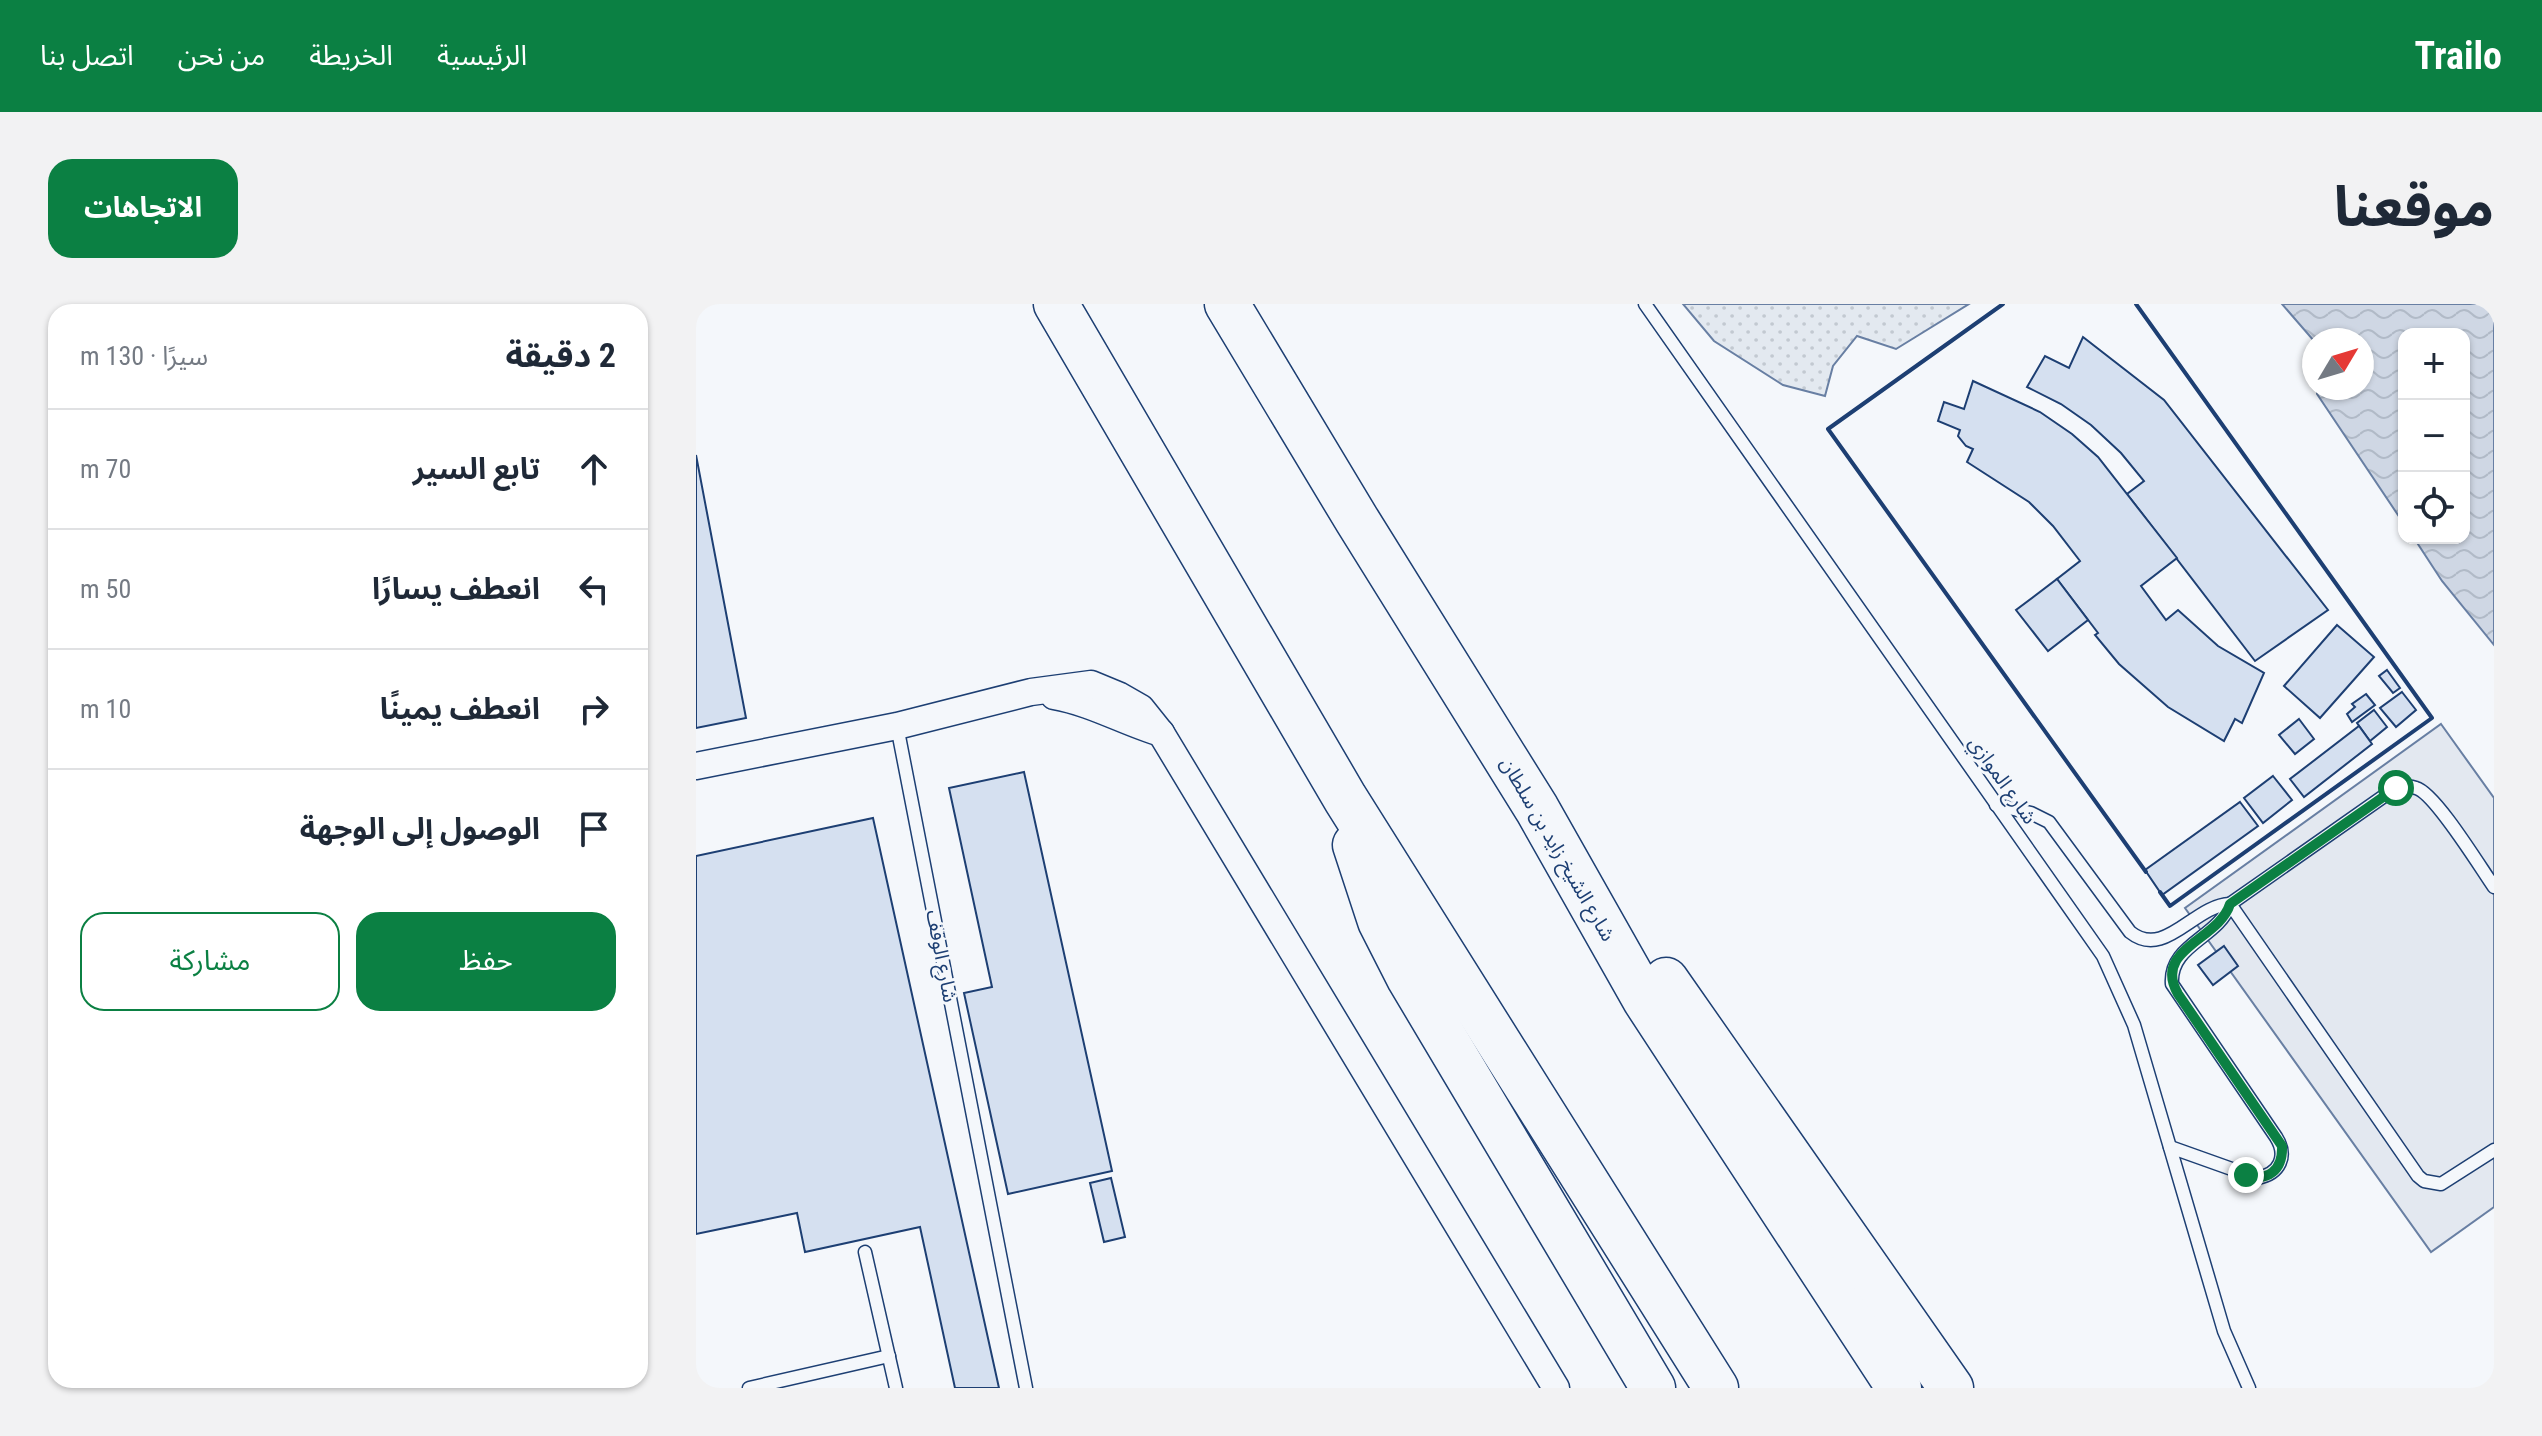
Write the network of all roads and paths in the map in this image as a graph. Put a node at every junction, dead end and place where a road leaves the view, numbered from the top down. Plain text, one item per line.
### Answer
1 (1056, 304) edge
2 (1227, 304) edge
3 (1645, 304) edge
4 (897, 726) junction
5 (696, 766) edge
6 (1345, 798) junction
7 (1996, 805) junction
8 (1537, 809) junction
9 (2494, 887) edge
10 (2230, 904) junction
11 (2170, 1147) junction
12 (2494, 1150) edge
13 (865, 1252) dead end
14 (889, 1356) junction
15 (749, 1388) edge
16 (896, 1388) edge
17 (1026, 1388) edge
18 (1556, 1388) edge
19 (1653, 1388) edge
20 (1716, 1388) edge
21 (1899, 1388) edge
22 (1951, 1388) edge
23 (2249, 1388) edge

1 - 6 highway
2 - 8 highway, شارع الشيخ زايد بن سلطان
3 - 7 lane, شارع الموازي
4 - 5 street
4 - 17 lane, شارع الوقف
4 - 18 street
6 - 19 highway
6 - 20 highway
7 - 10 lane
7 - 11 lane, شارع الموازي
8 - 21 highway, شارع الشيخ زايد بن سلطان
8 - 22 highway
9 - 10 lane
10 - 11 lane
10 - 12 lane
11 - 23 lane, شارع الموازي
13 - 14 lane
14 - 15 lane
14 - 16 lane

